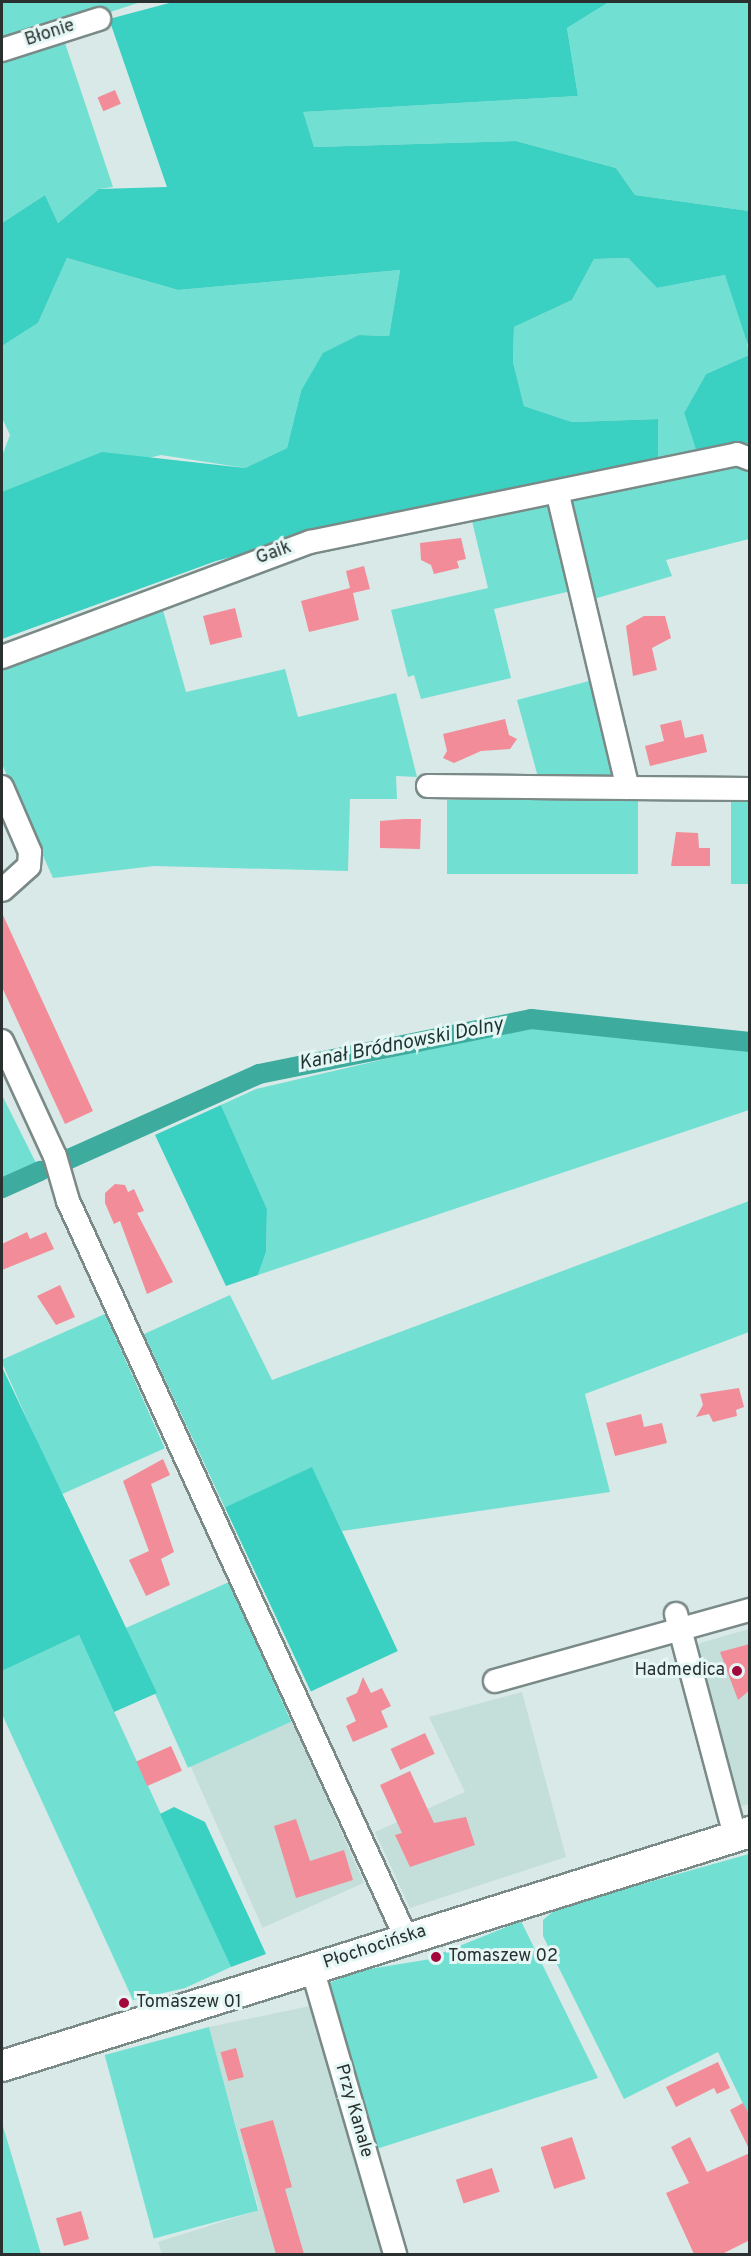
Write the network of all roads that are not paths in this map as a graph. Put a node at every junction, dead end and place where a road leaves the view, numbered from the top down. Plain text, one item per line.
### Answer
1 (99, 19) dead end
2 (2, 50) edge
3 (750, 459) edge
4 (558, 495) junction
5 (2, 657) edge
6 (428, 786) dead end
7 (2, 787) edge
8 (628, 788) junction
9 (750, 789) edge
10 (2, 890) edge
11 (2, 1041) edge
12 (750, 1610) edge
13 (678, 1622) junction
14 (495, 1681) dead end
15 (742, 1834) edge
16 (406, 1938) junction
17 (312, 1968) junction
18 (2, 2066) edge
19 (395, 2254) edge

1 - 2 street, Błonie
3 - 4 street, Gaik
4 - 5 street, Gaik
4 - 8 street
6 - 8 street
7 - 10 street
8 - 9 street
11 - 16 street
12 - 13 street
13 - 14 street
13 - 15 street
15 - 16 main road, Płochocińska
16 - 17 main road, Płochocińska
17 - 18 main road, Płochocińska
17 - 19 street, Przy Kanale

